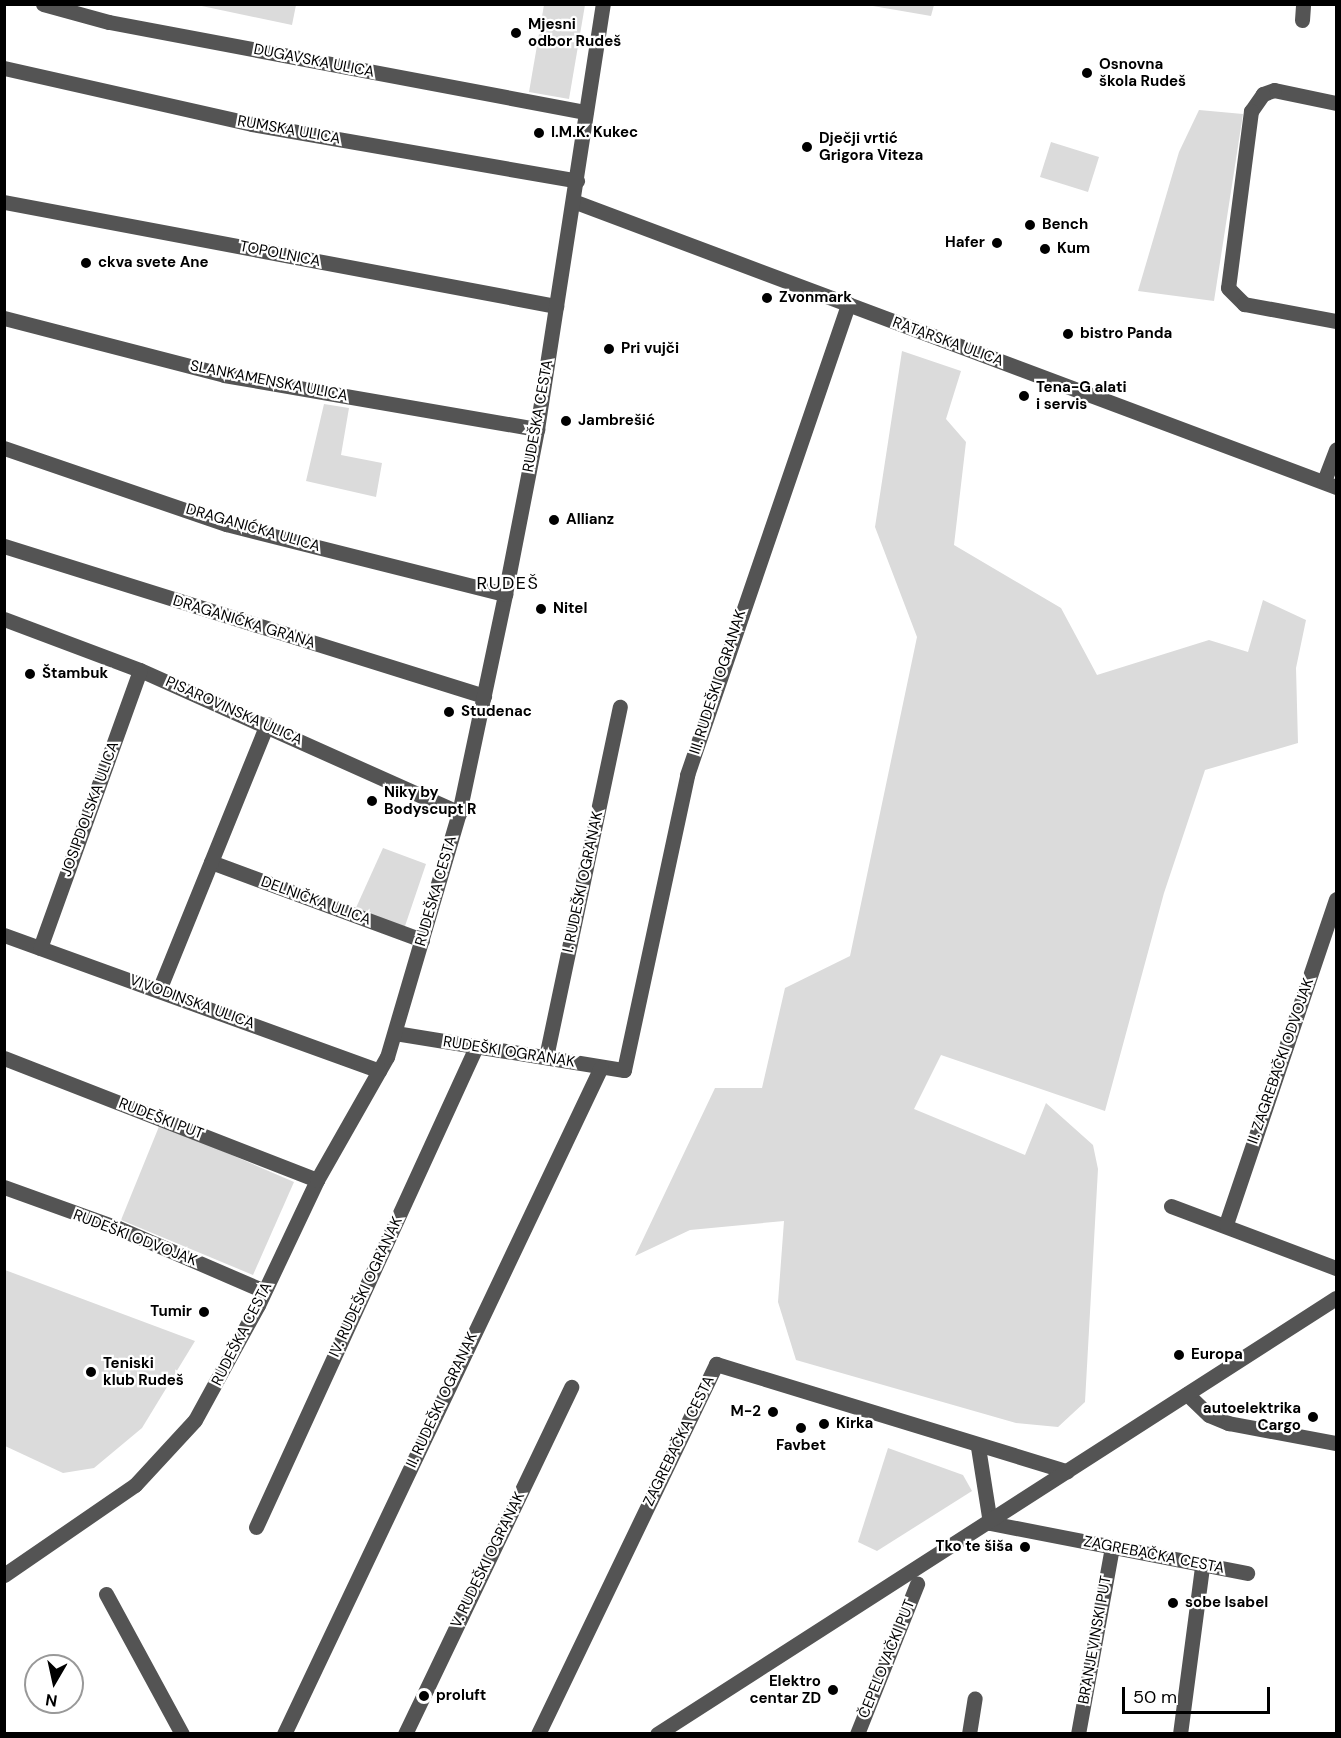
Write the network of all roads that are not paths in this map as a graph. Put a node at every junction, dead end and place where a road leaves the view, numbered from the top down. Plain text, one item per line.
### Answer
1 (44, 4) edge
2 (603, 4) edge
3 (1303, 4) edge
4 (1302, 20) dead end
5 (4, 68) edge
6 (1336, 103) edge
7 (586, 112) junction
8 (577, 181) junction
9 (573, 201) junction
10 (4, 202) edge
11 (848, 304) junction
12 (556, 306) junction
13 (4, 318) edge
14 (1336, 321) edge
15 (537, 429) junction
16 (4, 448) edge
17 (1336, 449) edge
18 (1330, 484) edge
19 (4, 546) edge
20 (505, 594) junction
21 (4, 619) edge
22 (140, 670) junction
23 (484, 696) junction
24 (620, 707) dead end
25 (267, 724) junction
26 (459, 813) junction
27 (211, 862) junction
28 (1336, 899) edge
29 (4, 935) edge
30 (422, 940) junction
31 (40, 948) junction
32 (159, 990) junction
33 (395, 1034) junction
34 (476, 1047) junction
35 (546, 1057) junction
36 (4, 1058) edge
37 (601, 1067) junction
38 (624, 1070) joint
39 (379, 1071) junction
40 (317, 1180) junction
41 (4, 1187) edge
42 (1171, 1206) dead end
43 (1226, 1224) junction
44 (1336, 1268) edge
45 (264, 1291) junction
46 (1336, 1298) edge
47 (571, 1387) dead end
48 (1187, 1394) junction
49 (1336, 1443) edge
50 (978, 1447) junction
51 (1067, 1471) junction
52 (990, 1523) junction
53 (256, 1527) dead end
54 (1112, 1547) junction
55 (1202, 1566) junction
56 (1247, 1573) dead end
57 (4, 1575) edge
58 (918, 1584) dead end
59 (106, 1593) dead end
60 (975, 1698) dead end
61 (182, 1734) edge
62 (284, 1734) edge
63 (405, 1734) edge
64 (538, 1734) edge
65 (657, 1734) edge
66 (857, 1734) edge
67 (969, 1734) edge
68 (1078, 1734) edge
69 (1180, 1734) edge

1 - 7 street, DUGAVSKA ULICA
2 - 7 street, RUDEŠKA CESTA
3 - 4 street
5 - 8 street, RUMSKA ULICA
6 - 14 street
7 - 8 street, RUDEŠKA CESTA
8 - 9 street, RUDEŠKA CESTA
9 - 11 street, RATARSKA ULICA
9 - 12 street, RUDEŠKA CESTA
10 - 12 street, TOPOLNICA
11 - 18 street, RATARSKA ULICA
11 - 38 street, III. RUDEŠKI OGRANAK
12 - 15 street, RUDEŠKA CESTA
13 - 15 street, SLANKAMENSKA ULICA
15 - 20 street, RUDEŠKA CESTA
16 - 20 street, DRAGANIĆKA ULICA
17 - 18 street, RATARSKA ULICA
19 - 23 street, DRAGANIĆKA GRANA
20 - 23 street, RUDEŠKA CESTA
21 - 22 street, PISAROVINSKA ULICA
22 - 25 street, PISAROVINSKA ULICA
22 - 31 street, JOSIPDOLSKA ULICA
23 - 26 street, RUDEŠKA CESTA
24 - 35 street, I. RUDEŠKI OGRANAK
25 - 26 street, PISAROVINSKA ULICA
25 - 27 street
26 - 30 street, RUDEŠKA CESTA
27 - 30 street, DELNIČKA ULICA
27 - 32 street
28 - 43 street, II. ZAGREBAČKI ODVOJAK
29 - 31 street, VIVODINSKA ULICA
30 - 33 street, RUDEŠKA CESTA
31 - 32 street, VIVODINSKA ULICA
32 - 39 street, VIVODINSKA ULICA
33 - 34 street, RUDEŠKI OGRANAK
33 - 39 street, RUDEŠKA CESTA
34 - 35 street, RUDEŠKI OGRANAK
34 - 53 street, IV. RUDEŠKI OGRANAK
35 - 37 street, RUDEŠKI OGRANAK
36 - 40 street, RUDEŠKI PUT
37 - 38 street, RUDEŠKI OGRANAK
37 - 62 street, II. RUDEŠKI OGRANAK
39 - 40 street, RUDEŠKA CESTA
40 - 45 street, RUDEŠKA CESTA
41 - 45 street, RUDEŠKI ODVOJAK
42 - 43 street
43 - 44 street
45 - 57 street, RUDEŠKA CESTA
46 - 48 street
47 - 63 street, V. RUDEŠKI OGRANAK
48 - 49 street
48 - 51 street
50 - 51 street, ZAGREBAČKA CESTA
50 - 52 street
50 - 64 street, ZAGREBAČKA CESTA
51 - 52 street
52 - 54 street, ZAGREBAČKA CESTA
52 - 65 street
54 - 55 street, ZAGREBAČKA CESTA
54 - 68 street, BRANJEVINSKI PUT
55 - 56 street, ZAGREBAČKA CESTA
55 - 69 street
58 - 66 street, ČEPELOVAČKI PUT
59 - 61 street
60 - 67 street

